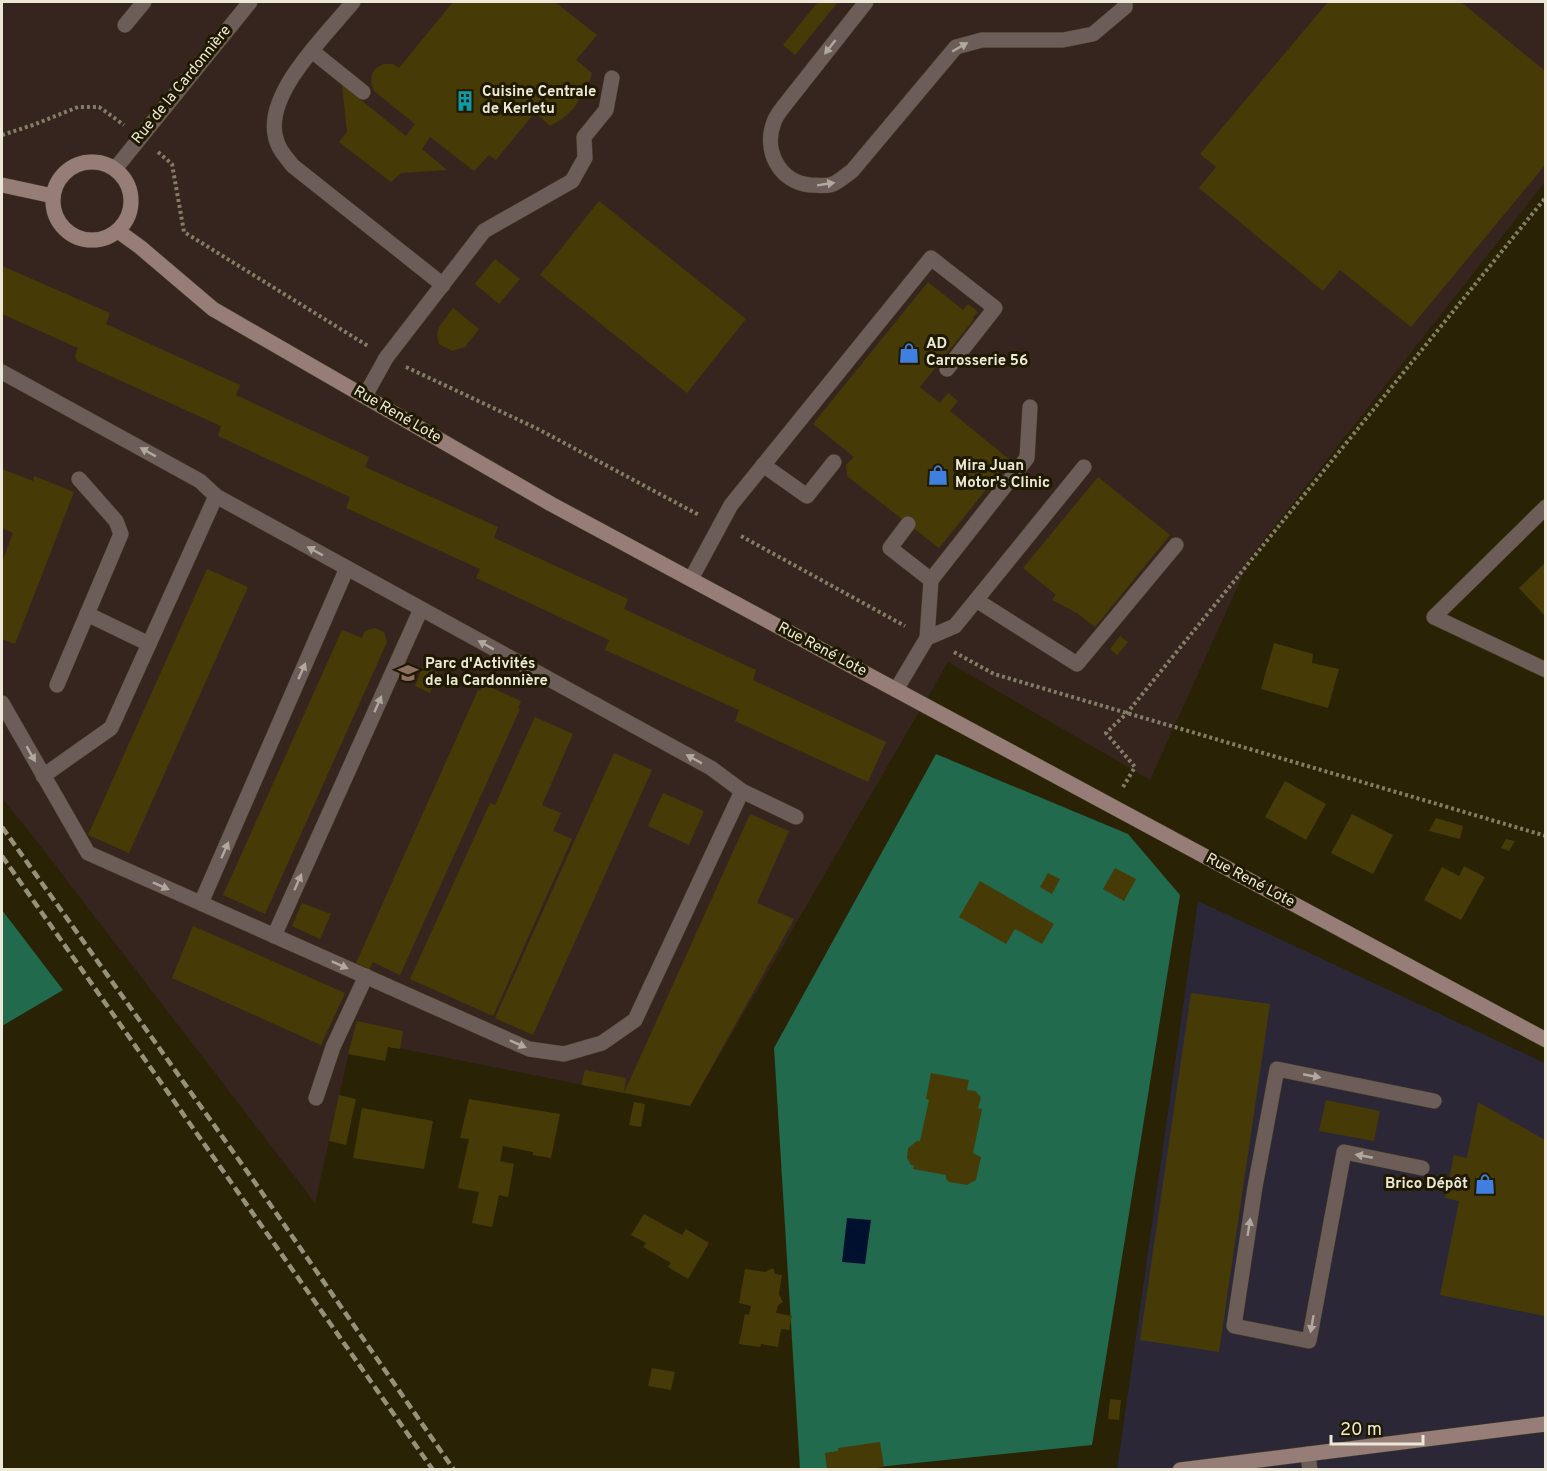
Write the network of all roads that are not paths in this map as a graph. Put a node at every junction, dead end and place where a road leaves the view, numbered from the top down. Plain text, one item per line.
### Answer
1 (144, 2) edge
2 (250, 2) edge
3 (353, 2) edge
4 (866, 2) edge
5 (1125, 4) edge
6 (125, 25) dead end
7 (312, 51) junction
8 (612, 78) dead end
9 (363, 92) dead end
10 (115, 169) junction
11 (2, 185) edge
12 (53, 196) junction
13 (118, 231) junction
14 (442, 285) junction
15 (947, 369) dead end
16 (2, 372) edge
17 (365, 396) junction
18 (1030, 407) dead end
19 (834, 462) dead end
20 (763, 465) junction
21 (1084, 467) dead end
22 (79, 479) dead end
23 (216, 496) junction
24 (1545, 507) edge
25 (908, 524) dead end
26 (1176, 545) dead end
27 (347, 568) junction
28 (691, 579) junction
29 (931, 580) junction
30 (976, 600) junction
31 (421, 609) junction
32 (87, 614) junction
33 (927, 638) junction
34 (149, 644) junction
35 (1545, 669) edge
36 (57, 685) dead end
37 (896, 690) junction
38 (2, 703) edge
39 (43, 776) junction
40 (742, 791) junction
41 (796, 817) dead end
42 (201, 903) junction
43 (274, 936) junction
44 (366, 976) junction
45 (1545, 1040) edge
46 (316, 1098) dead end
47 (1434, 1101) dead end
48 (1422, 1168) dead end
49 (1545, 1424) edge
50 (1309, 1462) edge
51 (1180, 1470) edge

1 - 6 street
2 - 10 street, Rue de la Cardonnière
3 - 7 street
4 -> 5 street
7 - 9 street
7 - 14 street
8 - 14 street
10 - 12 main road
10 - 13 main road
11 - 12 main road
12 - 13 main road
13 - 17 main road, Rue René Lote
14 - 17 street
15 - 20 street
23 -> 16 street
17 - 28 main road, Rue René Lote
18 - 29 street
19 - 20 street
20 - 28 street
21 - 30 street
22 - 32 street
27 -> 23 street
23 - 34 street
24 - 35 street
25 - 29 street
26 - 30 street
27 - 31 street
42 -> 27 street
28 - 37 main road, Rue René Lote
29 - 33 street
30 - 33 street
40 -> 31 street
43 -> 31 street
32 - 34 street
32 - 36 street
33 - 37 street
34 - 39 street
37 - 45 main road, Rue René Lote
38 -> 39 street
39 -> 42 street
40 - 41 street
44 -> 40 street
42 - 43 street
43 -> 44 street
44 - 46 street
48 -> 47 street
49 - 50 main road
50 - 51 main road

